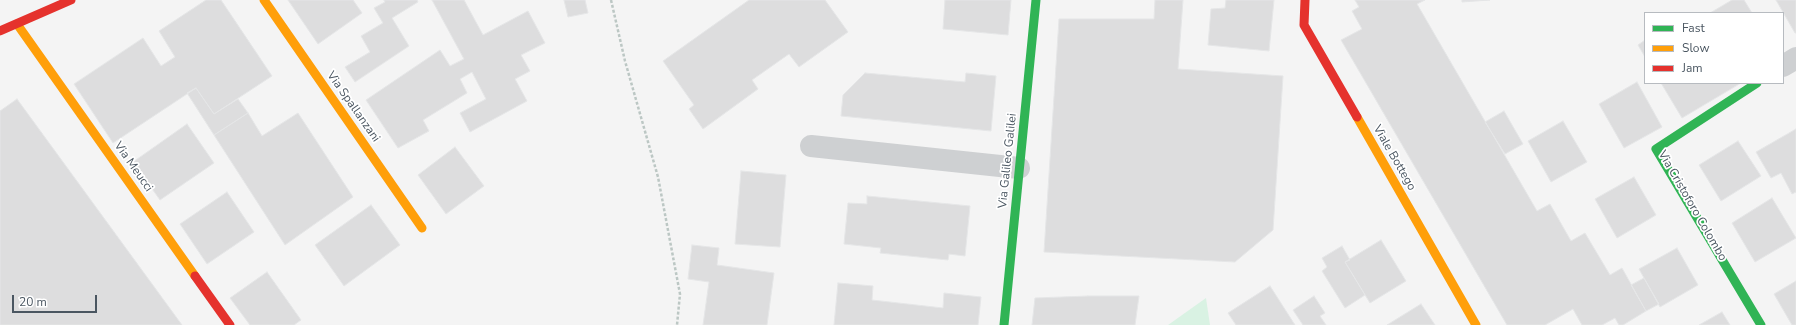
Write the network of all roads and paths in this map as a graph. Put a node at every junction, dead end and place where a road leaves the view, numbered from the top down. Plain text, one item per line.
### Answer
1 (71, 0) edge
2 (264, 0) edge
3 (611, 0) edge
4 (1036, 0) edge
5 (1305, 0) edge
6 (17, 24) junction
7 (0, 31) edge
8 (1796, 58) edge
9 (1784, 65) edge
10 (1755, 84) edge
11 (811, 146) dead end
12 (1019, 168) junction
13 (422, 228) dead end
14 (230, 325) edge
15 (677, 325) edge
16 (1004, 325) edge
17 (1476, 325) edge
18 (1761, 325) edge

1 - 6 street
2 - 13 street, Via Spallanzani
3 - 15 path
4 - 12 street, Via Galileo Galilei
5 - 17 street, Viale Bottego
6 - 7 street
6 - 14 street, Via Meucci
8 - 9 street
10 - 18 street, Via Cristoforo Colombo
11 - 12 street
12 - 16 street, Via Galileo Galilei

